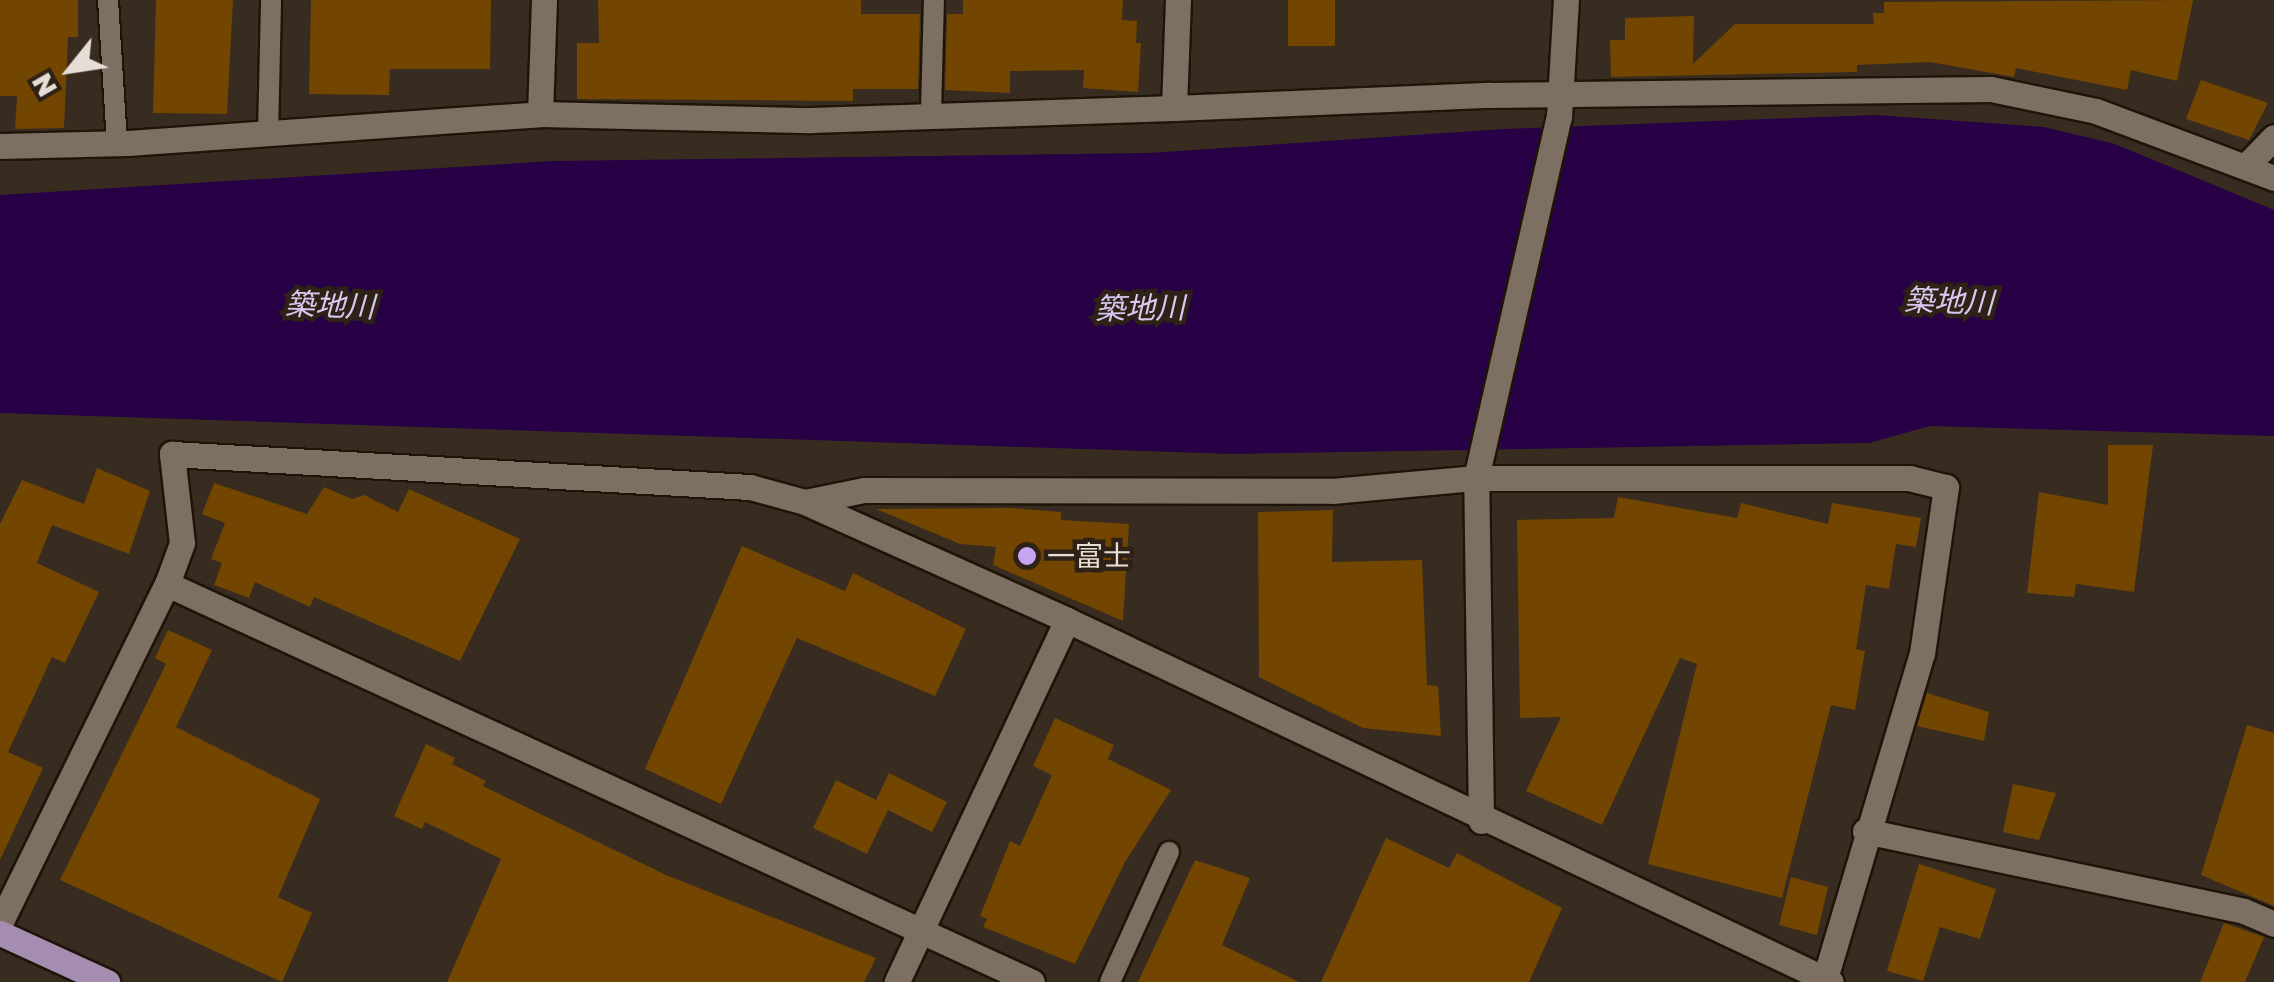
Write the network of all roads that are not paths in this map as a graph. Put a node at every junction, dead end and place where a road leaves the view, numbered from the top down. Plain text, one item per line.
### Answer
1 (108, 0) edge
2 (271, 0) edge
3 (544, 0) edge
4 (934, 0) edge
5 (1178, 0) edge
6 (1566, 0) edge
7 (1561, 107) junction
8 (1174, 108) junction
9 (931, 112) junction
10 (540, 114) junction
11 (268, 135) junction
12 (2274, 138) edge
13 (117, 144) junction
14 (0, 146) edge
15 (2246, 166) junction
16 (2274, 178) edge
17 (1478, 469) junction
18 (805, 502) junction
19 (166, 584) junction
20 (1067, 620) junction
21 (1481, 821) junction
22 (1865, 831) junction
23 (1169, 852) dead end
24 (0, 923) edge
25 (2274, 924) edge
26 (919, 932) junction
27 (0, 933) edge
28 (1828, 980) edge
29 (108, 982) edge
30 (897, 982) edge
31 (1032, 982) edge
32 (1110, 982) edge

1 - 13 lane
2 - 11 lane
3 - 10 street
4 - 9 lane
5 - 8 street
6 - 7 street
7 - 8 street
7 - 15 street
7 - 17 street
8 - 9 street
9 - 10 street
10 - 11 street
11 - 13 street
12 - 15 street
13 - 14 street
15 - 16 street
17 - 18 street
17 - 21 street
17 - 22 street
18 - 19 street
18 - 20 street
19 - 24 street
19 - 26 street
20 - 21 street
20 - 26 street
21 - 28 street
22 - 25 street
22 - 28 street
23 - 32 lane
26 - 30 street
26 - 31 street
27 - 29 main road

